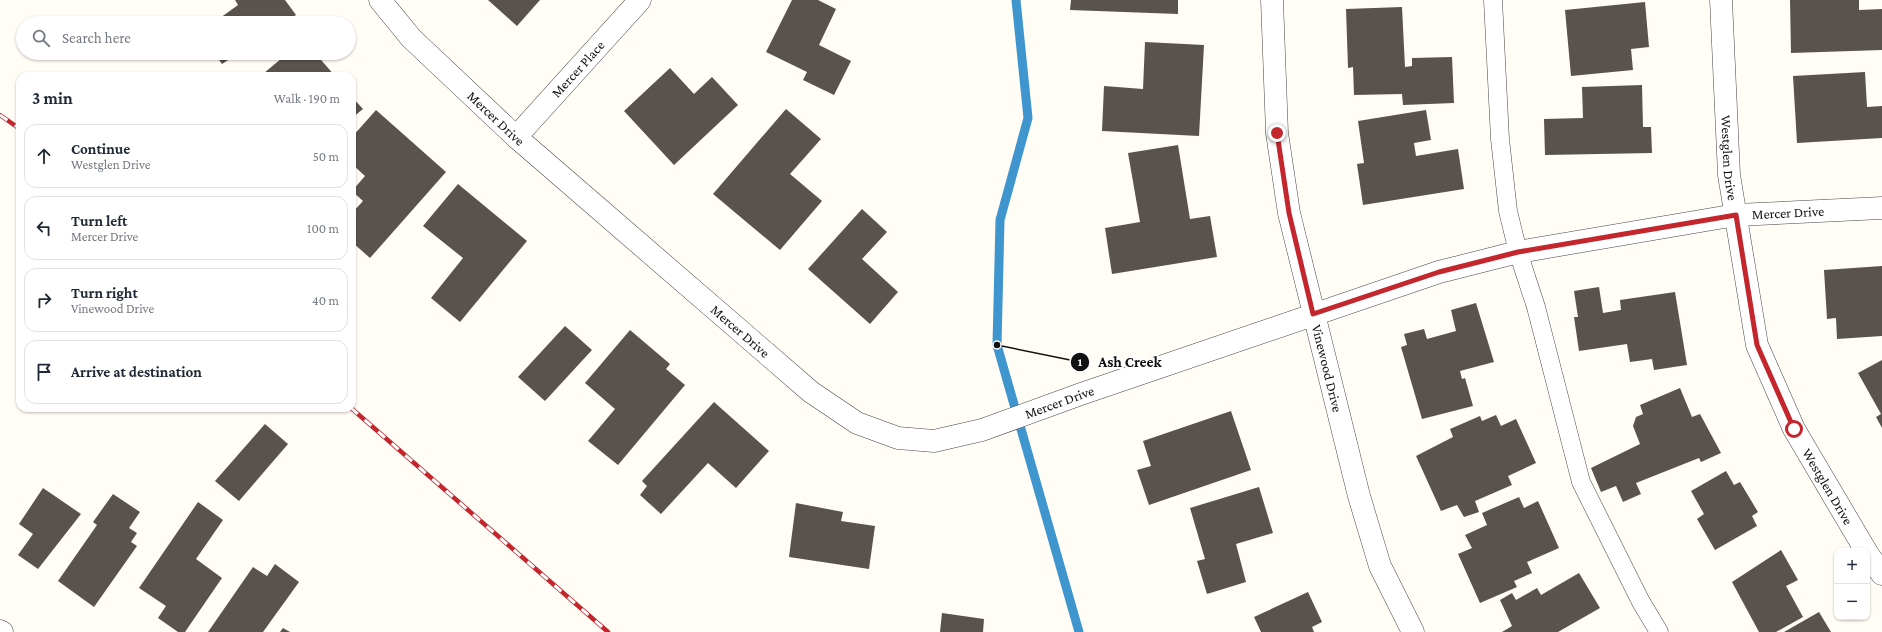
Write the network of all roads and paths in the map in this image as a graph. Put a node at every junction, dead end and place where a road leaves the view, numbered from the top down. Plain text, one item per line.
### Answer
1 (380, 0) edge
2 (640, 0) edge
3 (1272, 0) edge
4 (1493, 0) edge
5 (1721, 0) edge
6 (516, 137) junction
7 (1882, 208) edge
8 (1736, 215) junction
9 (1518, 252) junction
10 (1313, 314) junction
11 (1864, 548) edge
12 (1870, 558) edge
13 (1882, 574) edge
14 (1412, 632) edge
15 (1659, 632) edge

1 - 6 street, Mercer Drive
2 - 6 street, Mercer Place
3 - 10 street, Vinewood Drive
4 - 9 lane
5 - 8 street, Westglen Drive
6 - 10 street, Mercer Drive
7 - 8 street, Mercer Drive
8 - 9 street, Mercer Drive
8 - 11 street, Westglen Drive
9 - 10 street, Mercer Drive
9 - 15 lane
10 - 14 street, Vinewood Drive
12 - 13 street, Westglen Drive

